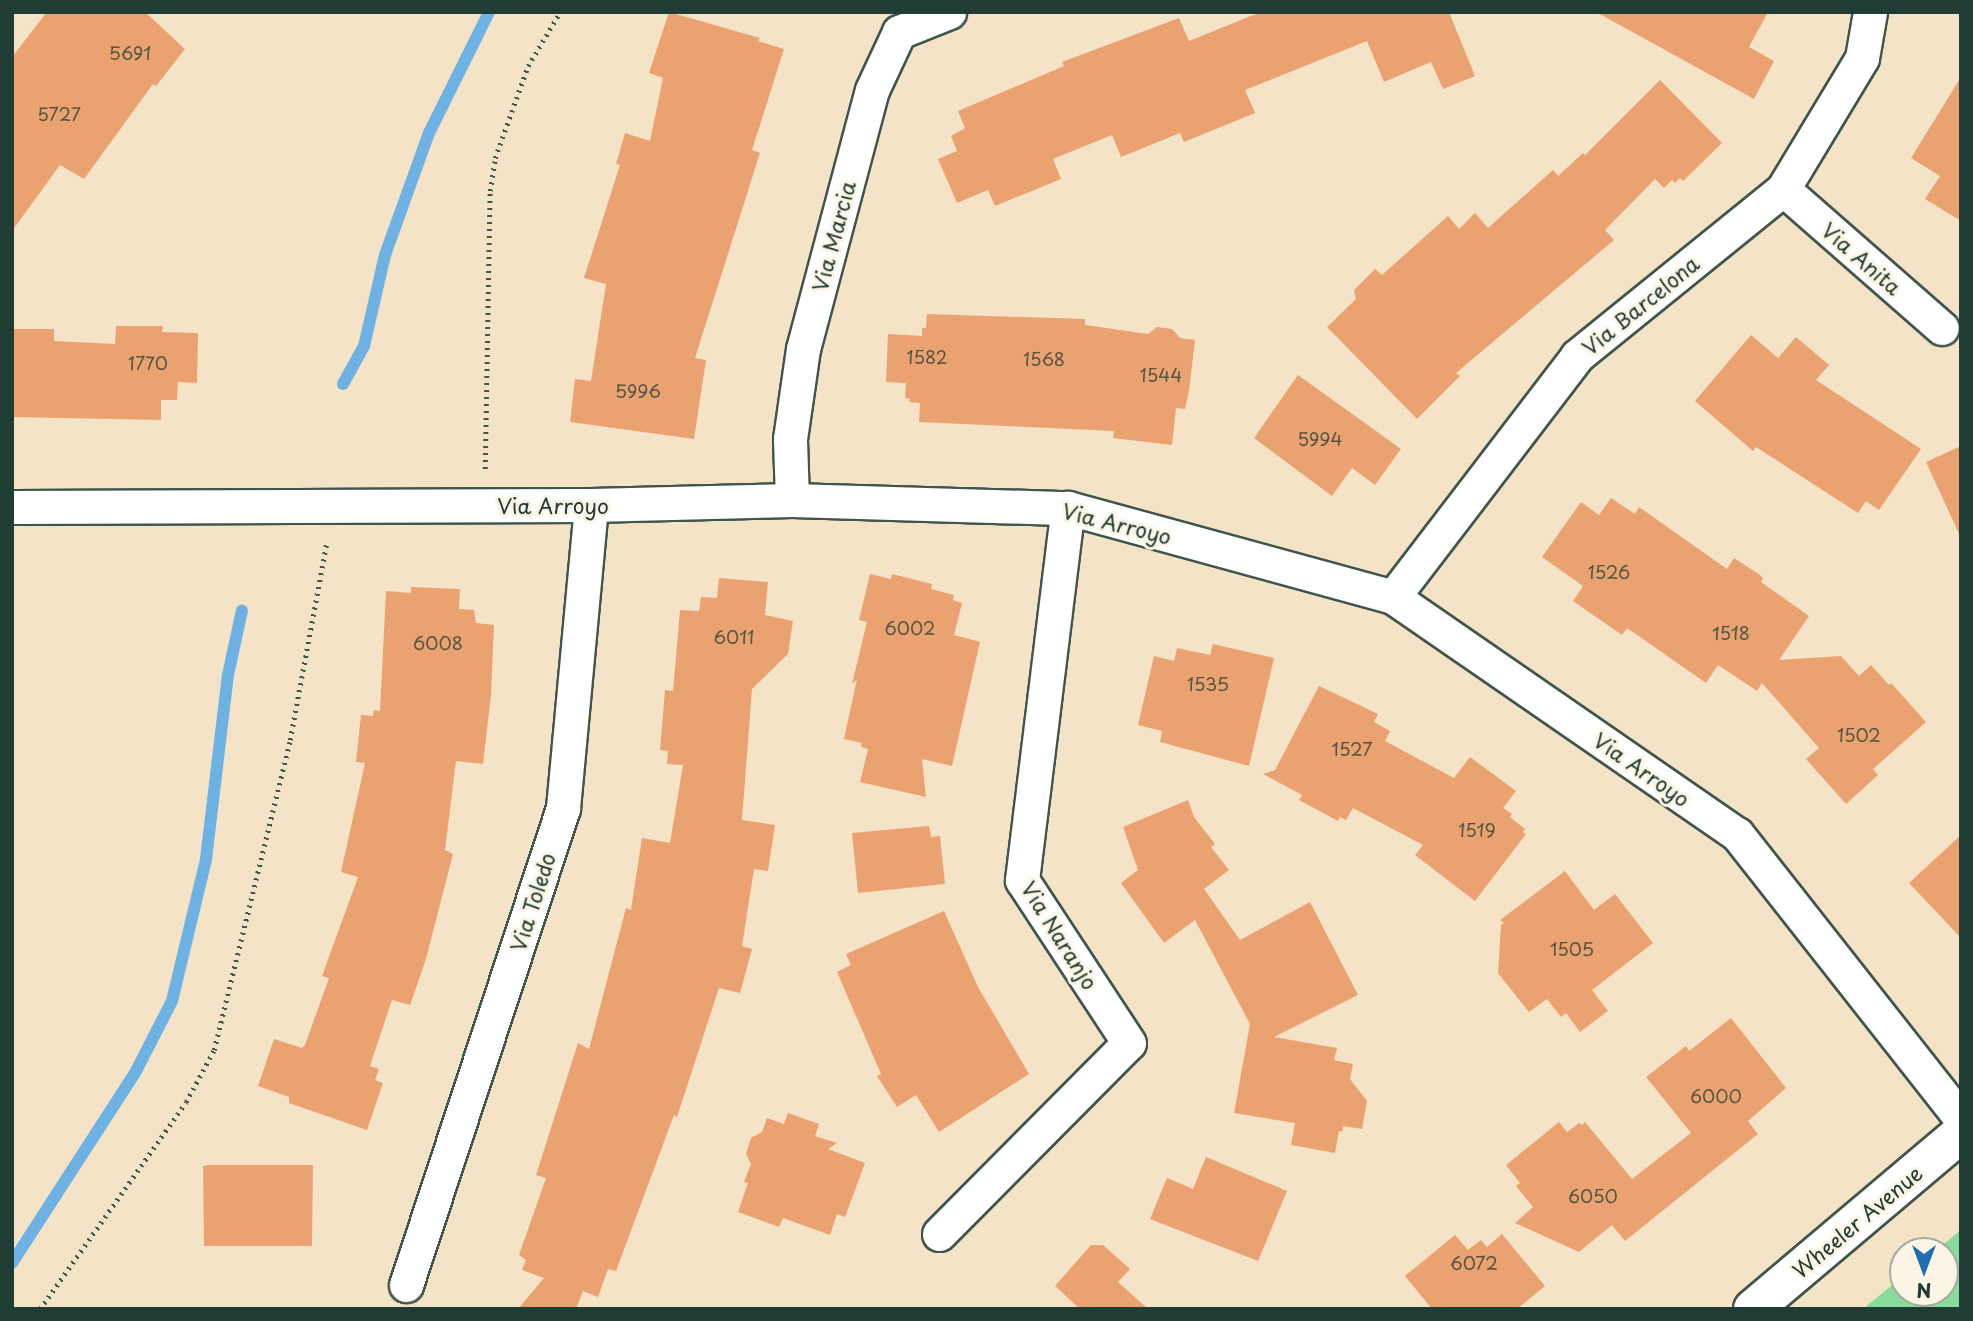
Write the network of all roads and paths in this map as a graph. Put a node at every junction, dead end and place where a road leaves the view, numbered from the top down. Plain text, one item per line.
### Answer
1 (560, 12) edge
2 (949, 12) edge
3 (1870, 12) edge
4 (1783, 189) junction
5 (1942, 328) dead end
6 (792, 500) junction
7 (328, 505) junction
8 (483, 505) junction
9 (591, 505) junction
10 (12, 507) edge
11 (1068, 508) junction
12 (1393, 597) junction
13 (1961, 1119) edge
14 (1961, 1133) edge
15 (939, 1234) dead end
16 (406, 1285) dead end
17 (40, 1309) edge
18 (1753, 1309) edge

1 - 8 path
2 - 6 street, Via Marcia
3 - 4 street, Via Barcelona
4 - 5 street, Via Anita
4 - 12 street, Via Barcelona
6 - 9 street, Via Arroyo
6 - 11 street, Via Arroyo
7 - 8 street, Via Arroyo
7 - 10 street, Via Arroyo
7 - 17 path
8 - 9 street, Via Arroyo
9 - 16 street, Via Toledo
11 - 12 street, Via Arroyo
11 - 15 street, Via Naranjo
12 - 13 street, Via Arroyo
14 - 18 main road, Wheeler Avenue

